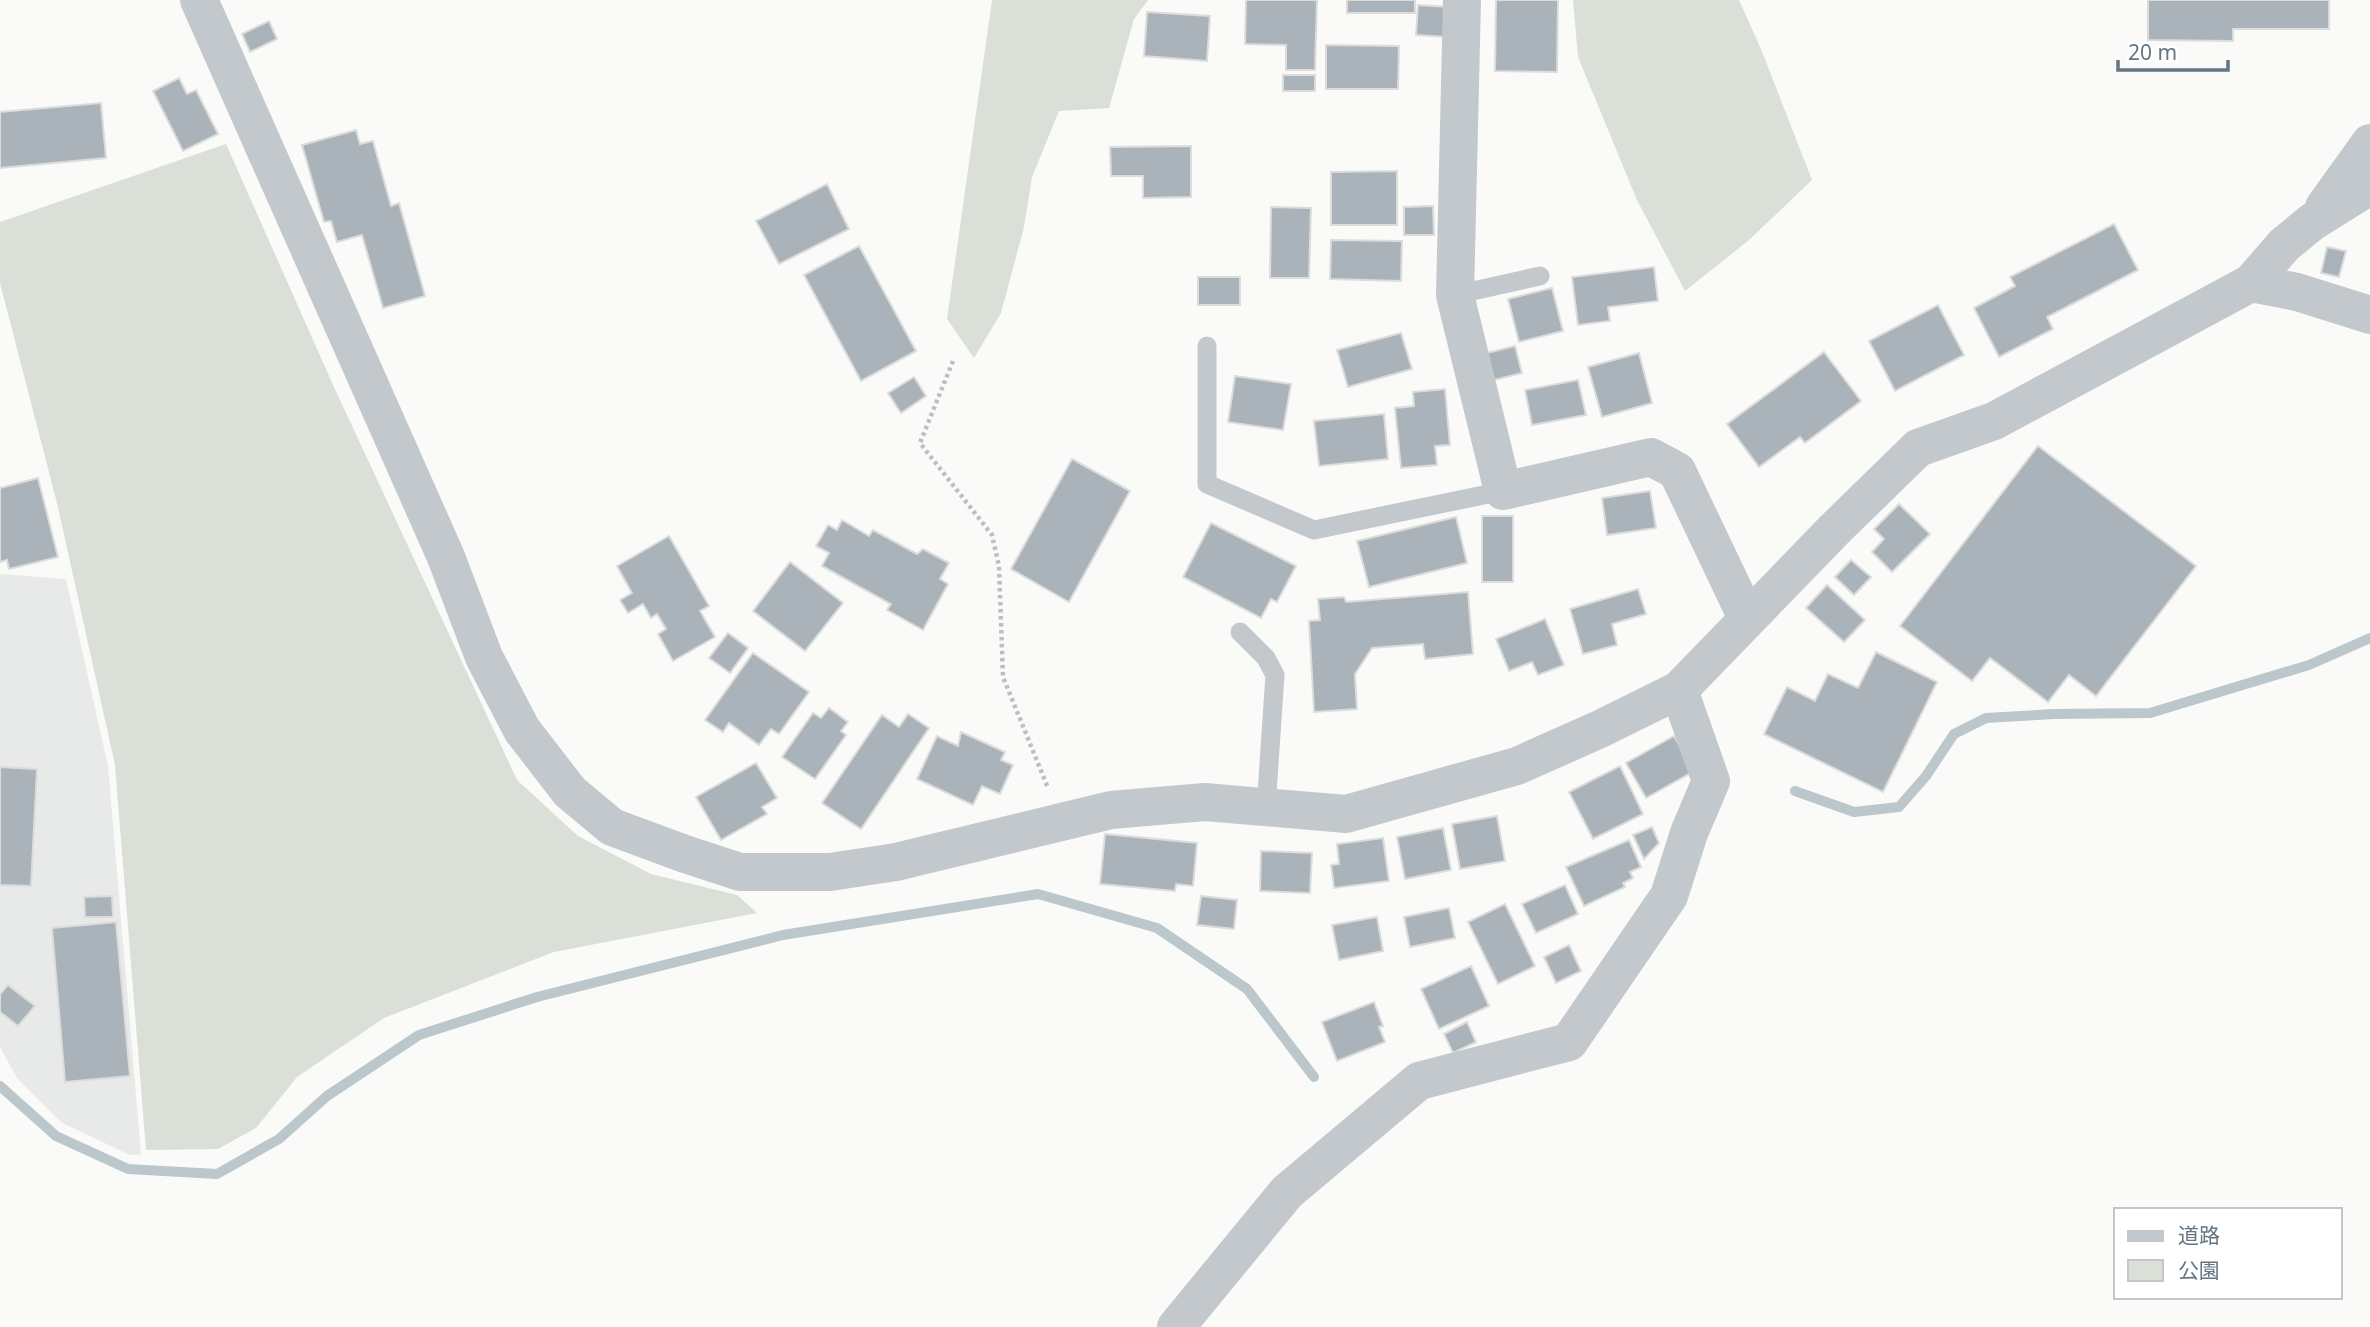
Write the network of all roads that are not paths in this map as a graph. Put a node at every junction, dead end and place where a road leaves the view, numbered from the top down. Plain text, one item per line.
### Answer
1 (199, 0) edge
2 (1462, 0) edge
3 (2370, 143) edge
4 (2370, 186) edge
5 (2312, 222) junction
6 (1540, 276) dead end
7 (2251, 283) junction
8 (1455, 295) junction
9 (2370, 315) edge
10 (1207, 346) dead end
11 (1503, 491) junction
12 (1747, 618) junction
13 (1240, 632) dead end
14 (1679, 690) junction
15 (1266, 808) junction
16 (1176, 1327) edge

1 - 15 street
2 - 8 street
3 - 5 street
4 - 5 street
5 - 7 street
6 - 8 lane
7 - 9 street
7 - 12 street
8 - 11 street
10 - 11 lane
11 - 12 street
12 - 14 street
13 - 15 lane
14 - 15 street
14 - 16 street

